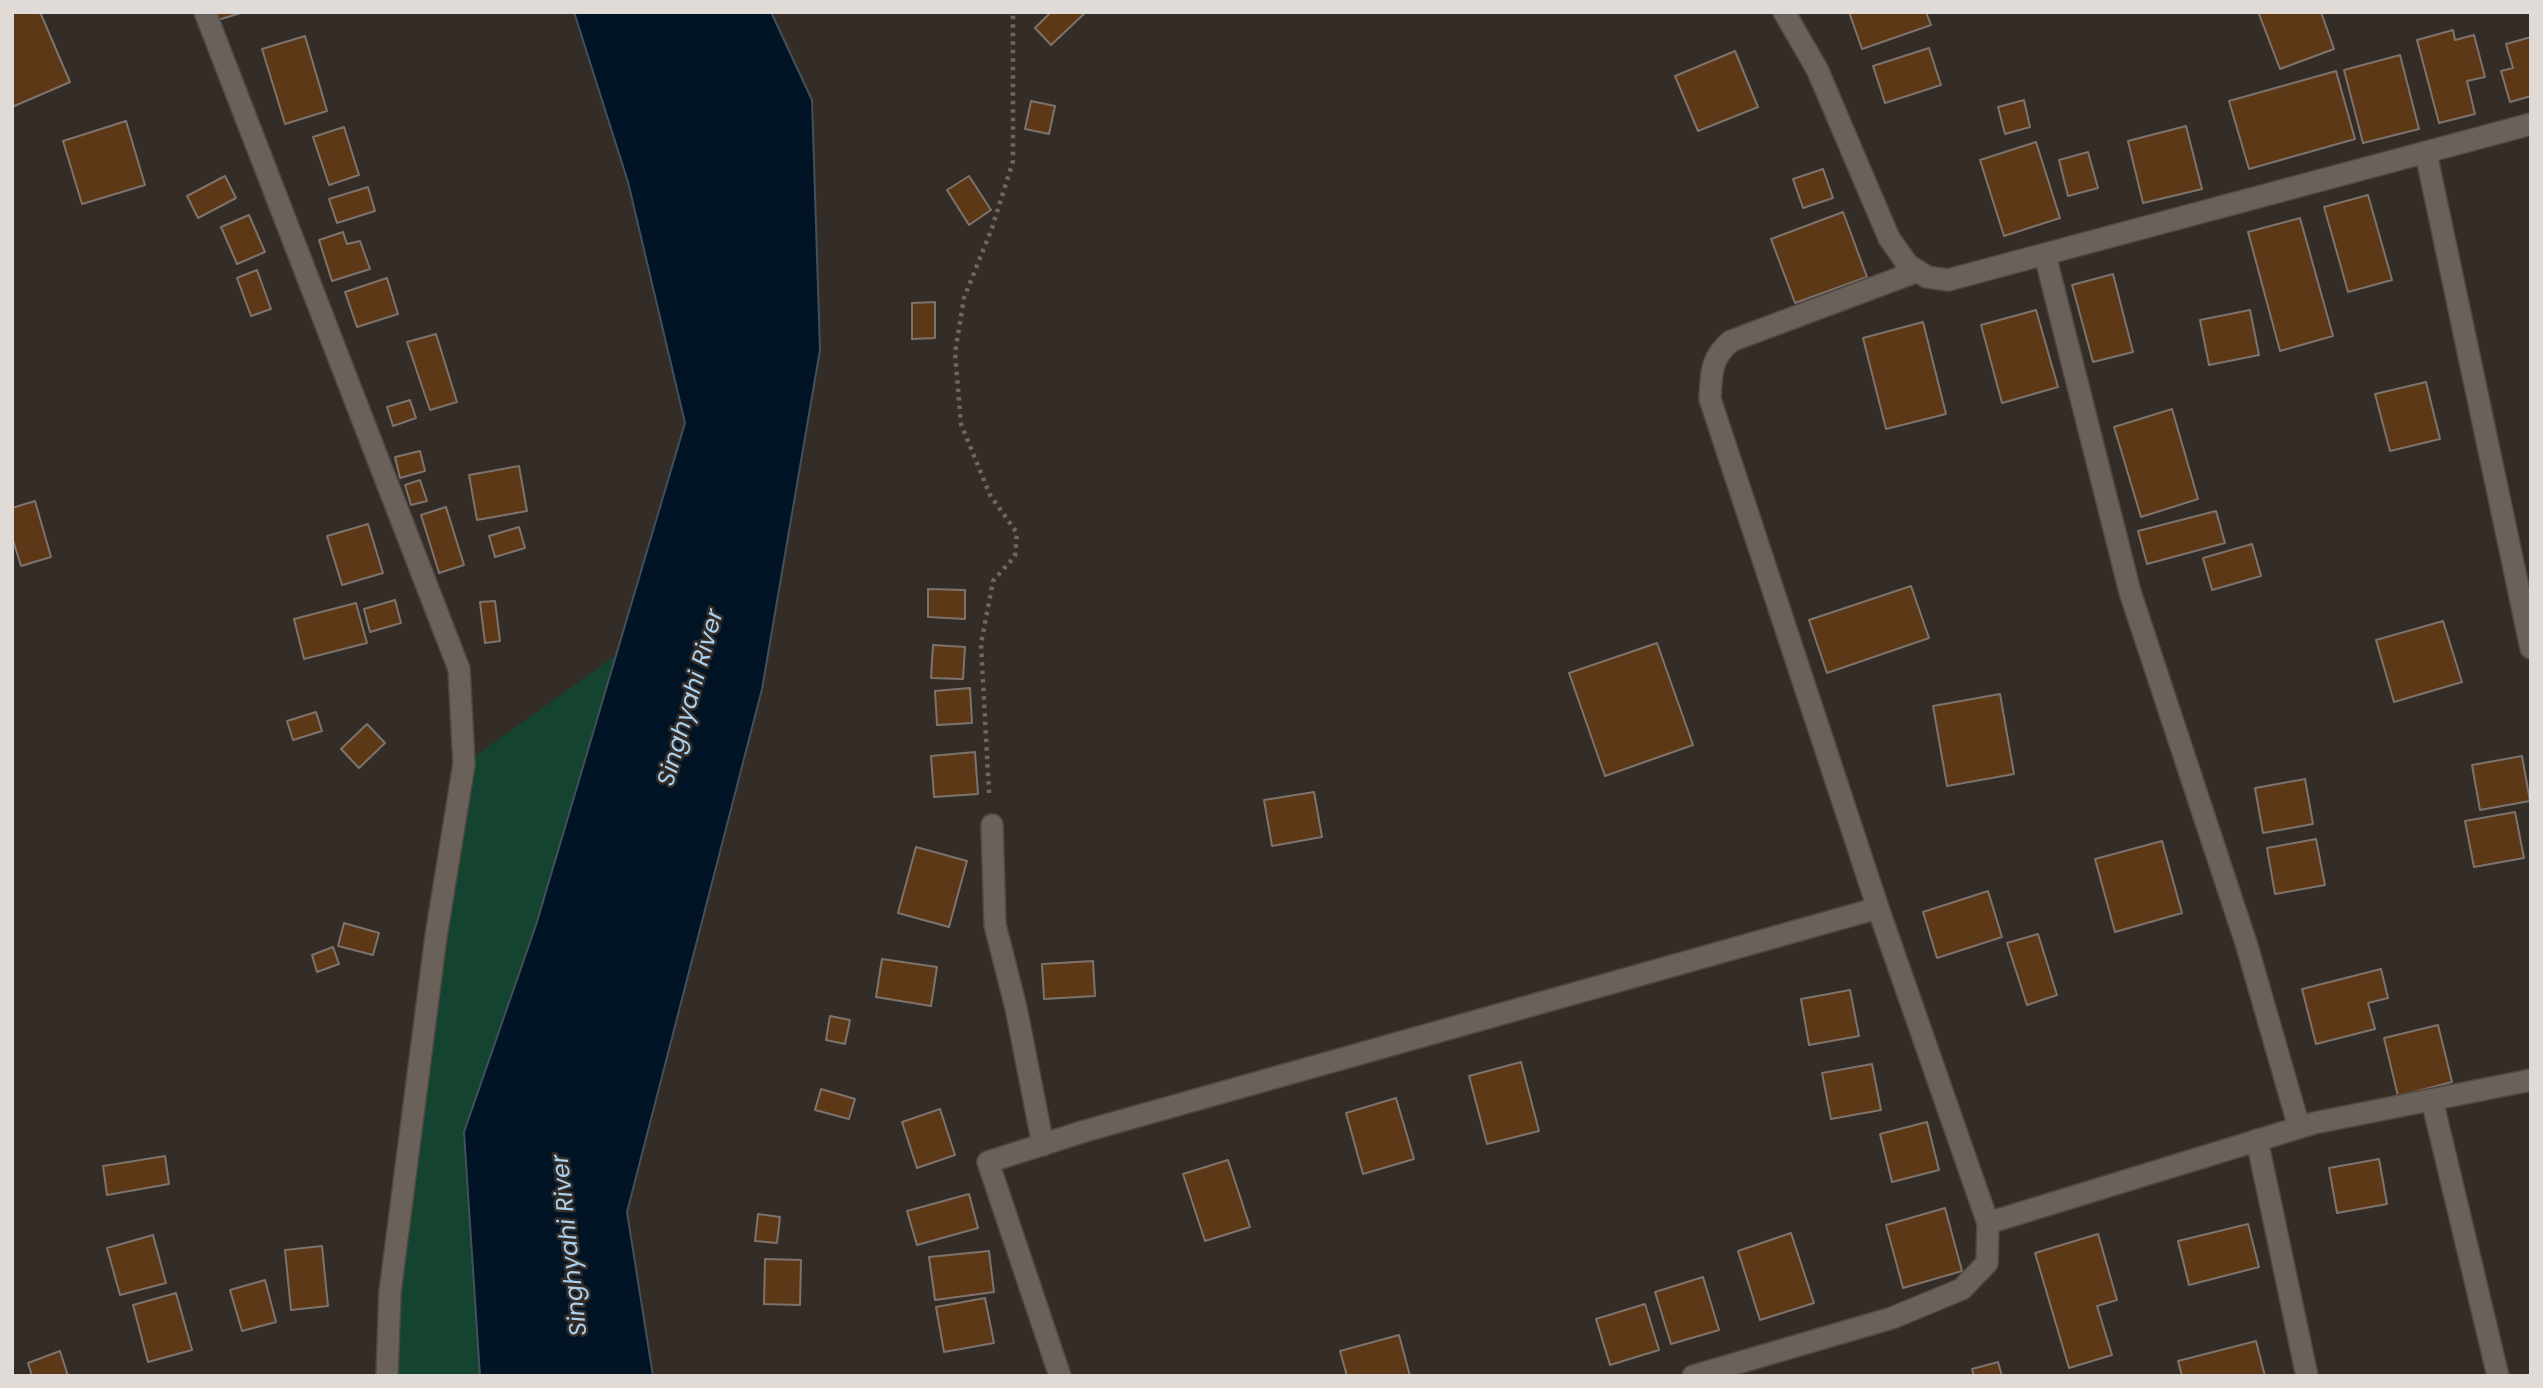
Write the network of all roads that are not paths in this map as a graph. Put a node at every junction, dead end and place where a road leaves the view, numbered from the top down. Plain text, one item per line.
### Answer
1 (205, 12) edge
2 (1784, 12) edge
3 (2531, 124) edge
4 (2426, 153) junction
5 (2045, 255) junction
6 (1918, 271) junction
7 (2531, 648) edge
8 (992, 825) road end
9 (1878, 908) junction
10 (2531, 1080) edge
11 (2432, 1100) junction
12 (2299, 1127) junction
13 (2258, 1140) junction
14 (1043, 1145) junction
15 (1988, 1223) junction
16 (387, 1376) edge
17 (1060, 1376) edge
18 (1693, 1376) edge
19 (2307, 1376) edge
20 (2498, 1376) edge

1 - 16 street
2 - 6 street
3 - 4 street
4 - 5 street
4 - 7 street
5 - 6 street
5 - 12 street
6 - 9 street
8 - 14 street
9 - 14 street
9 - 15 street
10 - 11 street
11 - 12 street
11 - 20 street
12 - 13 street
13 - 15 street
13 - 19 street
14 - 17 street
15 - 18 street

